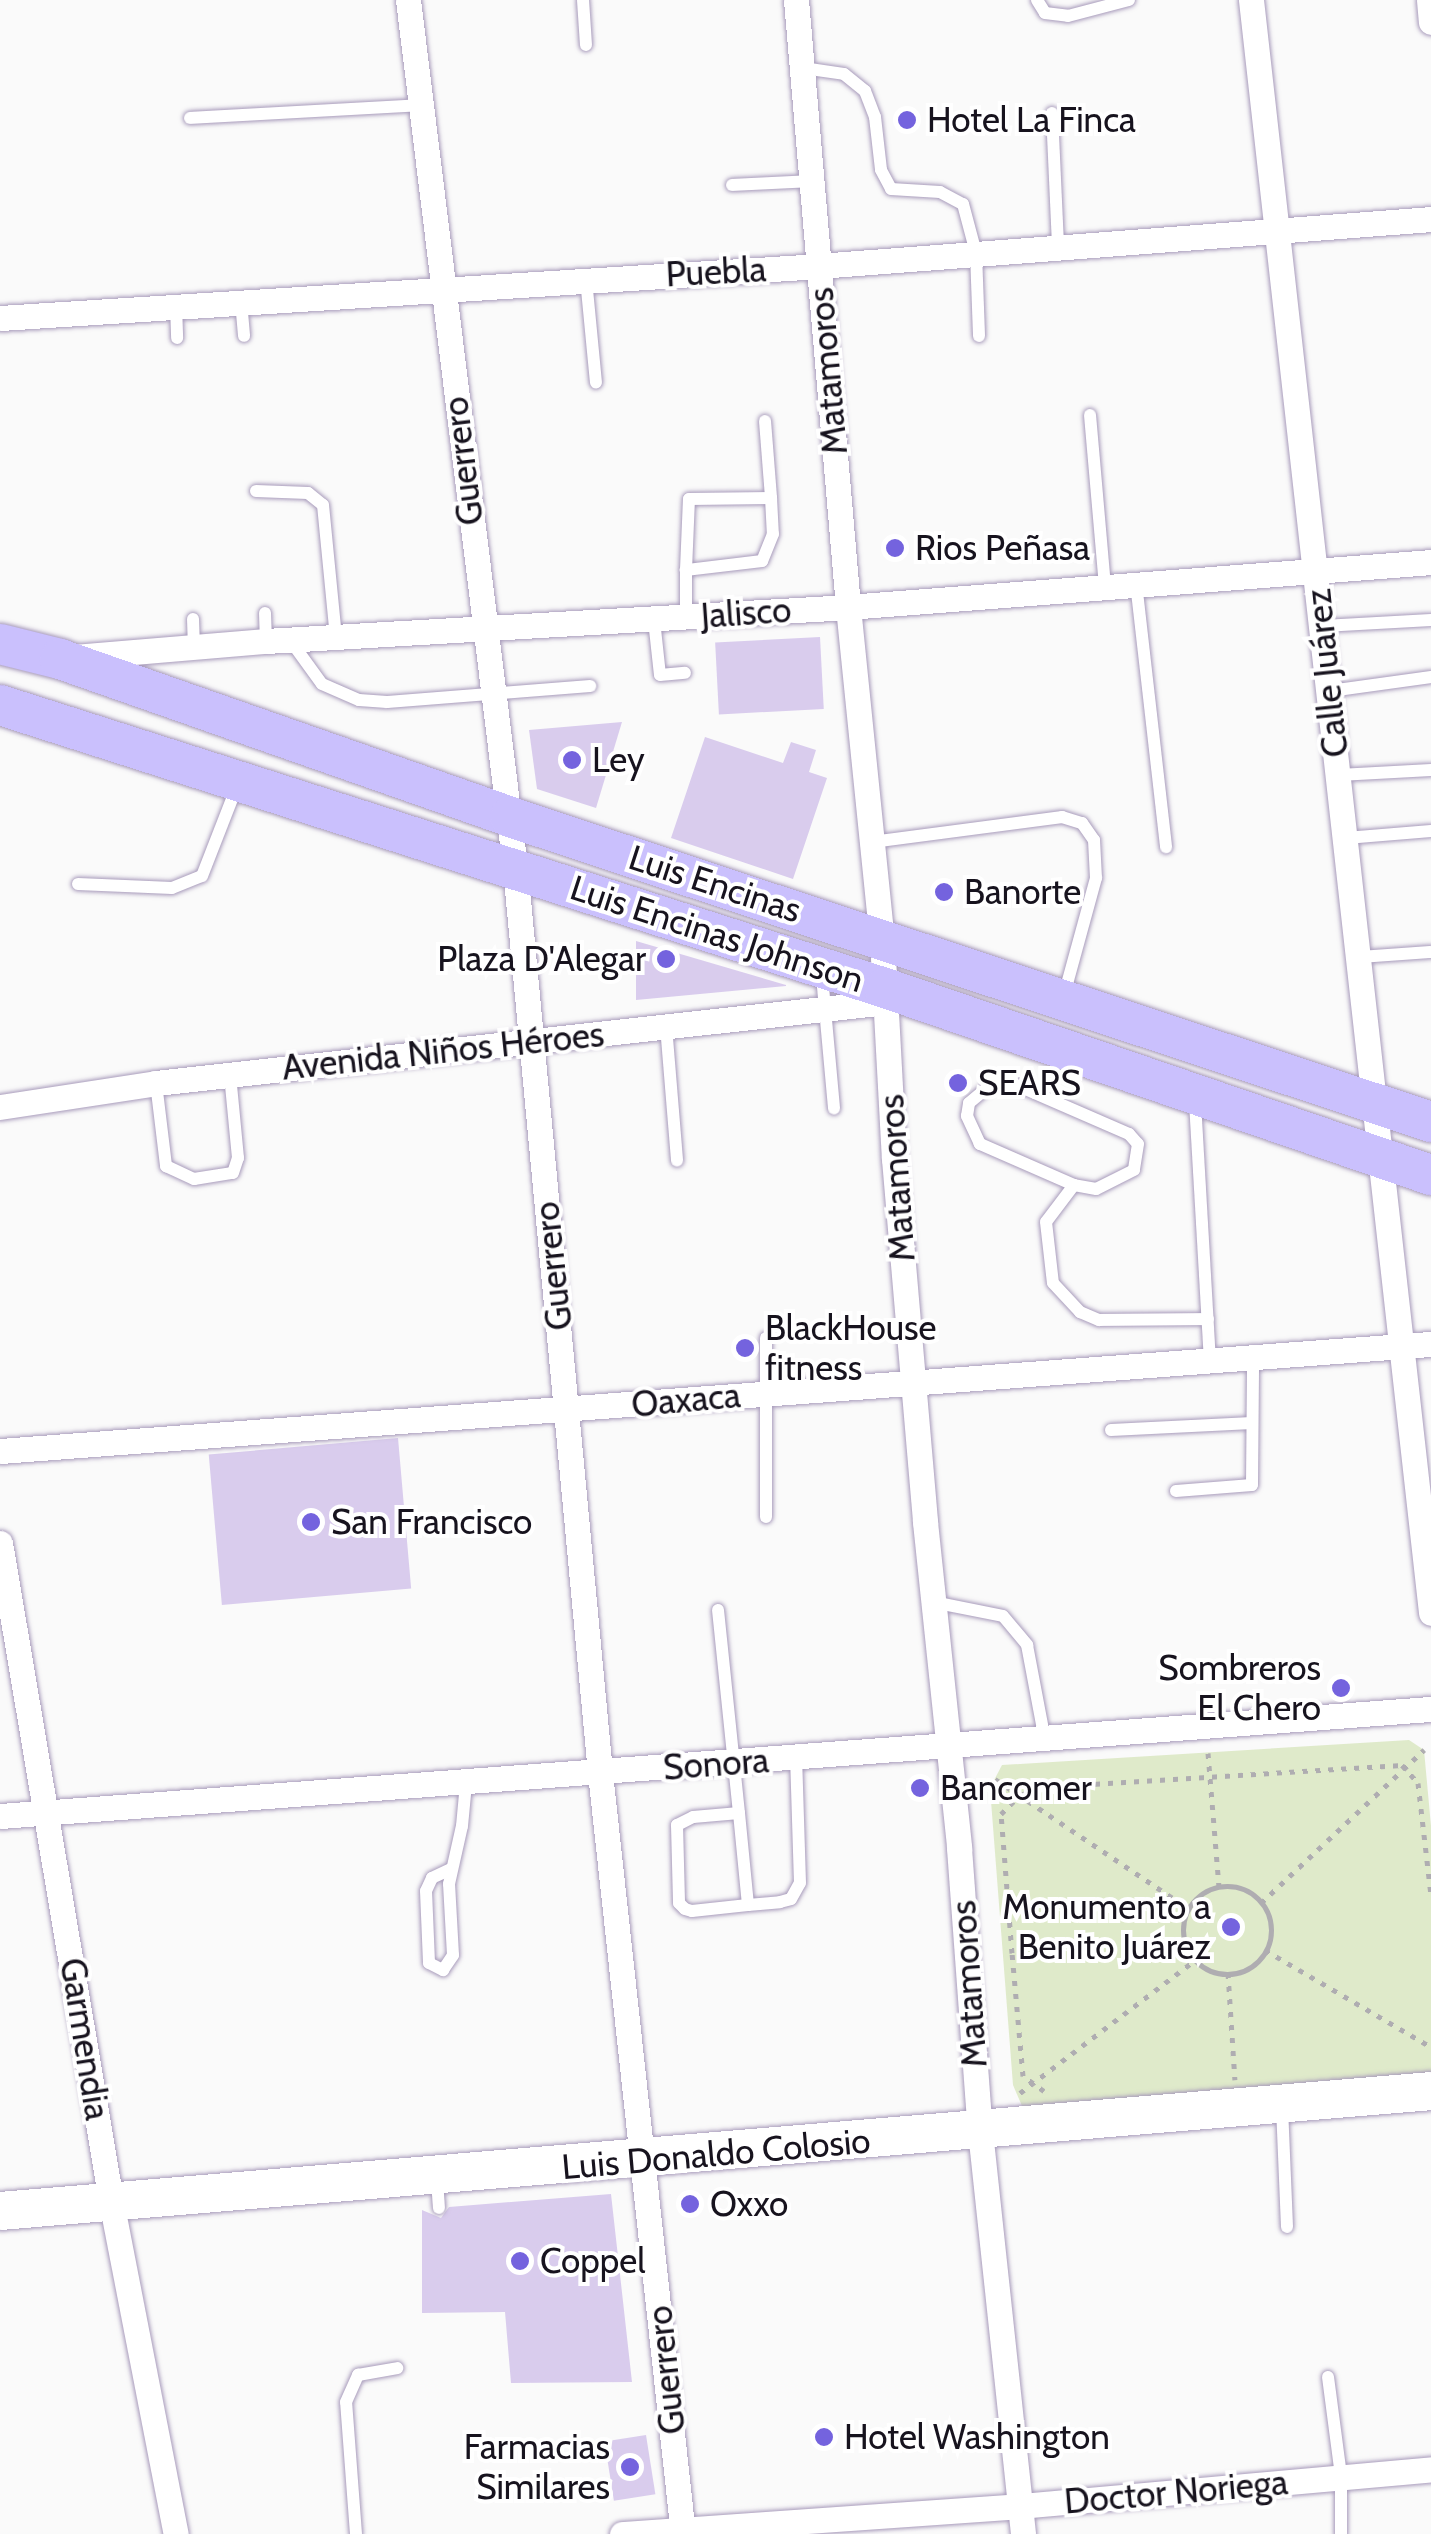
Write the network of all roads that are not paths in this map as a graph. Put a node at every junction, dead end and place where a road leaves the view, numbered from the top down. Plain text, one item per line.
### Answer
1 (408, 0) edge
2 (583, 0) edge
3 (796, 0) edge
4 (1037, 0) edge
5 (1129, 0) edge
6 (1250, 0) edge
7 (1429, 0) edge
8 (1431, 22) edge
9 (586, 45) dead end
10 (804, 68) junction
11 (422, 105) junction
12 (1052, 114) dead end
13 (190, 118) dead end
14 (812, 181) junction
15 (732, 185) dead end
16 (1431, 219) edge
17 (1274, 231) junction
18 (1058, 246) junction
19 (976, 253) junction
20 (819, 266) junction
21 (586, 279) junction
22 (443, 288) junction
23 (241, 301) junction
24 (176, 305) junction
25 (0, 318) edge
26 (244, 336) dead end
27 (979, 336) dead end
28 (176, 338) dead end
29 (596, 383) dead end
30 (1090, 415) dead end
31 (766, 421) dead end
32 (256, 491) dead end
33 (771, 498) junction
34 (1431, 562) edge
35 (686, 570) junction
36 (1316, 570) junction
37 (1136, 584) junction
38 (1105, 586) junction
39 (848, 607) junction
40 (265, 614) dead end
41 (686, 617) junction
42 (193, 619) dead end
43 (654, 620) junction
44 (1431, 620) edge
45 (1323, 626) junction
46 (484, 632) junction
47 (336, 638) junction
48 (278, 641) junction
49 (0, 644) edge
50 (194, 647) junction
51 (60, 659) junction
52 (685, 672) dead end
53 (1431, 677) edge
54 (590, 686) dead end
55 (491, 690) junction
56 (1330, 691) junction
57 (0, 705) edge
58 (1431, 770) edge
59 (1338, 775) junction
60 (238, 783) junction
61 (510, 817) junction
62 (1431, 831) edge
63 (1346, 838) junction
64 (872, 842) junction
65 (1166, 847) dead end
66 (516, 868) junction
67 (78, 884) dead end
68 (882, 939) junction
69 (1431, 952) edge
70 (1360, 957) junction
71 (822, 969) junction
72 (886, 995) junction
73 (1063, 997) junction
74 (825, 1008) junction
75 (666, 1026) junction
76 (530, 1041) junction
77 (230, 1075) junction
78 (156, 1084) junction
79 (1195, 1095) junction
80 (1374, 1102) junction
81 (0, 1107) edge
82 (834, 1108) dead end
83 (1431, 1122) edge
84 (1380, 1156) junction
85 (677, 1161) dead end
86 (1431, 1175) edge
87 (1074, 1185) junction
88 (1208, 1319) junction
89 (766, 1338) dead end
90 (1431, 1344) edge
91 (1404, 1347) junction
92 (1253, 1359) junction
93 (1210, 1362) junction
94 (914, 1383) junction
95 (768, 1393) junction
96 (568, 1410) junction
97 (1252, 1422) junction
98 (1111, 1430) dead end
99 (0, 1451) edge
100 (1176, 1491) dead end
101 (766, 1517) dead end
102 (0, 1543) edge
103 (934, 1602) junction
104 (718, 1610) dead end
105 (1431, 1613) edge
106 (1431, 1709) edge
107 (1045, 1740) junction
108 (949, 1748) junction
109 (796, 1758) junction
110 (734, 1763) junction
111 (600, 1772) junction
112 (466, 1784) junction
113 (47, 1812) junction
114 (740, 1812) junction
115 (0, 1816) edge
116 (452, 1869) junction
117 (748, 1906) junction
118 (1431, 2090) edge
119 (1268, 2094) junction
120 (980, 2131) junction
121 (645, 2159) junction
122 (111, 2201) junction
123 (0, 2212) edge
124 (1287, 2227) dead end
125 (397, 2368) dead end
126 (1328, 2377) dead end
127 (1431, 2469) edge
128 (1342, 2476) junction
129 (1020, 2506) junction
130 (683, 2532) edge
131 (176, 2534) edge
132 (356, 2534) edge
133 (622, 2534) edge
134 (1023, 2534) edge
135 (1342, 2534) edge

1 - 11 street, Guerrero
2 - 9 lane
3 - 10 street, Matamoros
4 - 5 lane
6 - 17 street, Calle Juárez
7 - 8 street
10 - 14 street, Matamoros
10 - 19 lane
11 - 13 lane
11 - 22 street, Guerrero
12 - 18 lane
14 - 15 lane
14 - 20 street, Matamoros
16 - 17 street, Puebla
17 - 18 street, Puebla
17 - 36 street, Calle Juárez
18 - 19 street, Puebla
19 - 20 street, Puebla
19 - 27 lane
20 - 21 street, Puebla
20 - 39 street, Matamoros
21 - 22 street, Puebla
21 - 29 lane
22 - 23 street, Puebla
22 - 46 street, Guerrero
23 - 24 street, Puebla
23 - 26 lane
24 - 25 street, Puebla
24 - 28 lane
30 - 38 lane
31 - 33 lane
32 - 47 lane
33 - 35 lane
33 - 35 lane
34 - 36 street, Jalisco
35 - 41 lane
36 - 37 street, Jalisco
36 - 45 street, Calle Juárez
37 - 38 street, Jalisco
37 - 65 lane
38 - 39 street, Jalisco
39 - 41 street, Jalisco
39 - 64 street, Matamoros
40 - 48 lane
41 - 43 street, Jalisco
42 - 50 lane
43 - 46 street, Jalisco
43 - 52 lane
44 - 45 lane
45 - 56 street, Calle Juárez
46 - 47 street, Jalisco
46 - 55 street, Guerrero
47 - 48 street, Jalisco
48 - 50 street, Jalisco
48 - 55 lane
49 - 51 main road, Luis Encinas
50 - 51 street, Jalisco
51 - 61 main road, Luis Encinas
53 - 56 lane
54 - 55 lane
55 - 61 street, Guerrero
56 - 59 street, Calle Juárez
57 - 60 main road, Luis Encinas Johnson
58 - 59 lane
59 - 63 street, Calle Juárez
60 - 66 main road, Luis Encinas Johnson
60 - 67 lane
61 - 66 street, Guerrero
61 - 68 main road, Luis Encinas
62 - 63 lane
63 - 70 street, Calle Juárez
64 - 68 street, Matamoros
64 - 73 lane
66 - 71 main road, Luis Encinas Johnson
66 - 76 street, Guerrero
68 - 72 street, Matamoros
68 - 73 main road, Luis Encinas
69 - 70 lane
70 - 80 street, Calle Juárez
71 - 72 main road, Luis Encinas Johnson
71 - 74 lane
72 - 74 street, Avenida Niños Héroes
72 - 79 main road, Luis Encinas Johnson
72 - 94 street, Matamoros
73 - 80 main road, Luis Encinas
74 - 75 street, Avenida Niños Héroes
74 - 82 lane
75 - 76 street, Avenida Niños Héroes
75 - 85 lane
76 - 77 street, Avenida Niños Héroes
76 - 96 street, Guerrero
77 - 78 street, Avenida Niños Héroes
77 - 78 lane
78 - 81 street, Avenida Niños Héroes
79 - 84 main road, Luis Encinas Johnson
79 - 88 lane
80 - 83 main road, Luis Encinas
80 - 84 street, Calle Juárez
84 - 86 main road, Luis Encinas Johnson
84 - 91 street, Calle Juárez
87 - 87 lane
87 - 88 lane
88 - 93 lane
89 - 95 lane
90 - 91 street, Oaxaca
91 - 92 street, Oaxaca
91 - 105 street, Calle Juárez
92 - 93 street, Oaxaca
92 - 97 lane
93 - 94 street, Oaxaca
94 - 95 street, Oaxaca
94 - 103 street, Matamoros
95 - 96 street, Oaxaca
95 - 101 lane
96 - 99 street, Oaxaca
96 - 111 street, Guerrero
97 - 98 lane
97 - 100 lane
102 - 113 street, Garmendia
103 - 107 lane
103 - 108 street, Matamoros
104 - 110 lane
106 - 107 street, Sonora
107 - 108 street, Sonora
108 - 109 street, Sonora
108 - 120 street, Matamoros
109 - 110 street, Sonora
109 - 117 lane
110 - 111 street, Sonora
110 - 114 lane
111 - 112 street, Sonora
111 - 121 street, Guerrero
112 - 113 street, Sonora
112 - 116 lane
113 - 115 street, Sonora
113 - 122 street, Garmendia
114 - 117 lane
114 - 117 lane
116 - 116 lane
118 - 119 main road, Luis Donaldo Colosio
119 - 120 main road, Luis Donaldo Colosio
119 - 124 lane
120 - 121 main road, Luis Donaldo Colosio
120 - 129 street, Matamoros
121 - 122 main road, Luis Donaldo Colosio
121 - 130 street, Guerrero
122 - 123 main road, Luis Donaldo Colosio
122 - 131 street, Garmendia
125 - 132 lane
126 - 128 lane
127 - 128 street, Doctor Noriega
128 - 129 street, Doctor Noriega
128 - 135 lane
129 - 130 street, Doctor Noriega
129 - 134 street, Matamoros
130 - 133 street, Doctor Noriega

